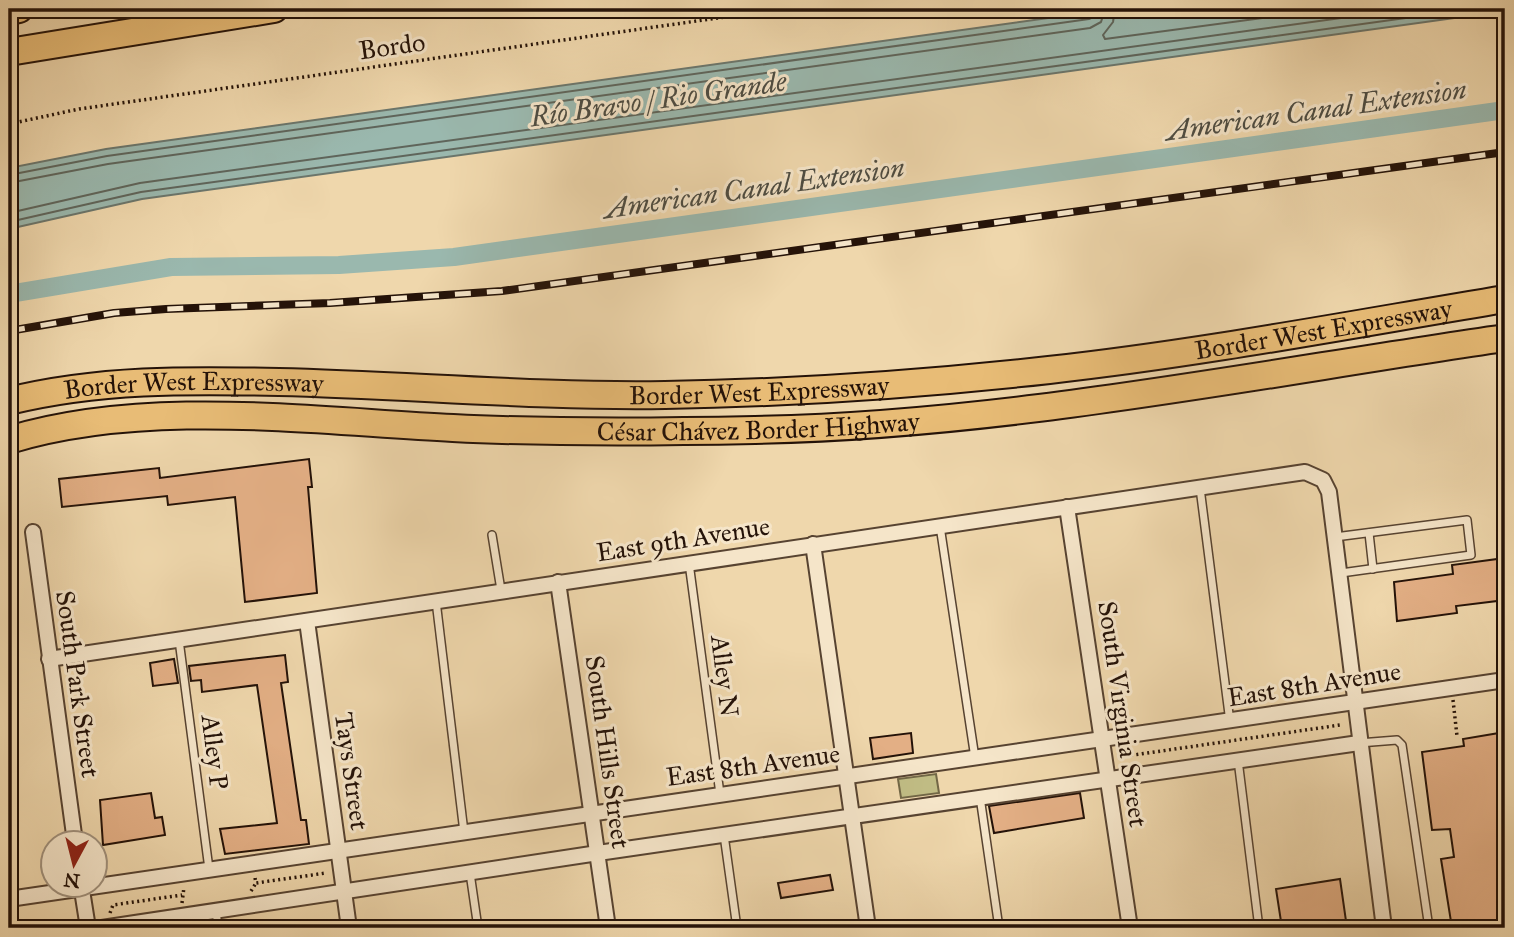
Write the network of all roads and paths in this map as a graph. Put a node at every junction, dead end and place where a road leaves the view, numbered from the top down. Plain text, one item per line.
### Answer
1 (19, 9) edge
2 (274, 9) edge
3 (781, 9) edge
4 (9, 11) edge
5 (9, 51) edge
6 (9, 124) edge
7 (1505, 299) edge
8 (1505, 338) edge
9 (9, 401) edge
10 (9, 440) edge
11 (1199, 488) junction
12 (1067, 507) junction
13 (940, 525) junction
14 (33, 533) dead end
15 (1369, 533) junction
16 (492, 535) dead end
17 (1335, 537) junction
18 (813, 544) junction
19 (689, 562) junction
20 (1373, 569) junction
21 (1340, 573) junction
22 (558, 582) junction
23 (501, 590) junction
24 (436, 600) junction
25 (307, 621) junction
26 (179, 640) junction
27 (49, 659) junction
28 (1505, 680) edge
29 (1453, 698) dead end
30 (1354, 701) junction
31 (1230, 722) junction
32 (1339, 725) dead end
33 (1457, 736) dead end
34 (1102, 739) junction
35 (1359, 743) junction
36 (1119, 757) dead end
37 (975, 758) junction
38 (1238, 760) junction
39 (847, 776) junction
40 (1107, 779) junction
41 (720, 795) junction
42 (980, 797) junction
43 (593, 814) junction
44 (852, 816) junction
45 (73, 828) edge
46 (464, 833) junction
47 (724, 834) junction
48 (338, 852) junction
49 (598, 853) junction
50 (209, 870) junction
51 (254, 871) dead end
52 (328, 873) dead end
53 (470, 873) junction
54 (184, 881) dead end
55 (108, 883) edge
56 (256, 883) junction
57 (344, 892) junction
58 (38, 894) edge
59 (182, 895) junction
60 (83, 898) edge
61 (250, 898) dead end
62 (9, 899) edge
63 (186, 906) dead end
64 (216, 909) junction
65 (110, 914) dead end
66 (88, 928) edge
67 (102, 928) edge
68 (218, 928) edge
69 (349, 928) edge
70 (478, 928) edge
71 (608, 928) edge
72 (737, 928) edge
73 (868, 928) edge
74 (999, 928) edge
75 (1130, 928) edge
76 (1259, 928) edge
77 (1384, 928) edge
78 (1429, 928) edge

1 - 4 highway
2 - 5 highway
3 - 6 path, Bordo
7 - 9 highway, Border West Expressway
8 - 10 highway, César Chávez Border Highway
11 - 12 street, East 9th Avenue
11 - 17 street, East 9th Avenue
11 - 31 lane
12 - 13 street, East 9th Avenue
12 - 34 street, South Virginia Street
13 - 18 street, East 9th Avenue
13 - 37 lane
14 - 27 street, South Park Street
15 - 17 lane
15 - 20 lane
15 - 20 lane
16 - 23 lane
17 - 21 street
18 - 19 street, East 9th Avenue
18 - 39 street
19 - 22 street, East 9th Avenue
19 - 41 lane, Alley N
20 - 21 lane
21 - 30 street
22 - 23 street, East 9th Avenue
22 - 43 street, South Hills Street
23 - 24 street, East 9th Avenue
24 - 25 street, East 9th Avenue
24 - 46 lane
25 - 26 street, East 9th Avenue
25 - 48 street, Tays Street
26 - 27 street, East 9th Avenue
26 - 50 lane, Alley P
27 - 45 street, South Park Street
28 - 30 street, East 8th Avenue
29 - 33 path
30 - 31 street, East 8th Avenue
30 - 35 street
31 - 34 street, East 8th Avenue
32 - 36 path
34 - 37 street, East 8th Avenue
34 - 40 street, South Virginia Street
35 - 38 street
35 - 77 street
35 - 78 lane
37 - 39 street, East 8th Avenue
38 - 40 street
38 - 76 lane
39 - 41 street, East 8th Avenue
39 - 44 street
40 - 42 street
40 - 75 street, South Virginia Street
41 - 43 street, East 8th Avenue
42 - 44 street
42 - 74 lane
43 - 46 street, East 8th Avenue
43 - 49 street, South Hills Street
44 - 47 street
44 - 73 street
46 - 48 street, East 8th Avenue
47 - 49 street
47 - 72 lane
48 - 50 street, East 8th Avenue
48 - 57 street, Tays Street
49 - 53 street
49 - 71 street, South Hills Street
50 - 55 street, East 8th Avenue
51 - 56 path
52 - 56 path
53 - 57 street
53 - 70 lane
54 - 59 path
56 - 61 path
57 - 64 street
57 - 69 street, Tays Street
58 - 62 street, East 8th Avenue
59 - 63 path
59 - 65 path
60 - 66 street
64 - 67 street
64 - 68 lane

